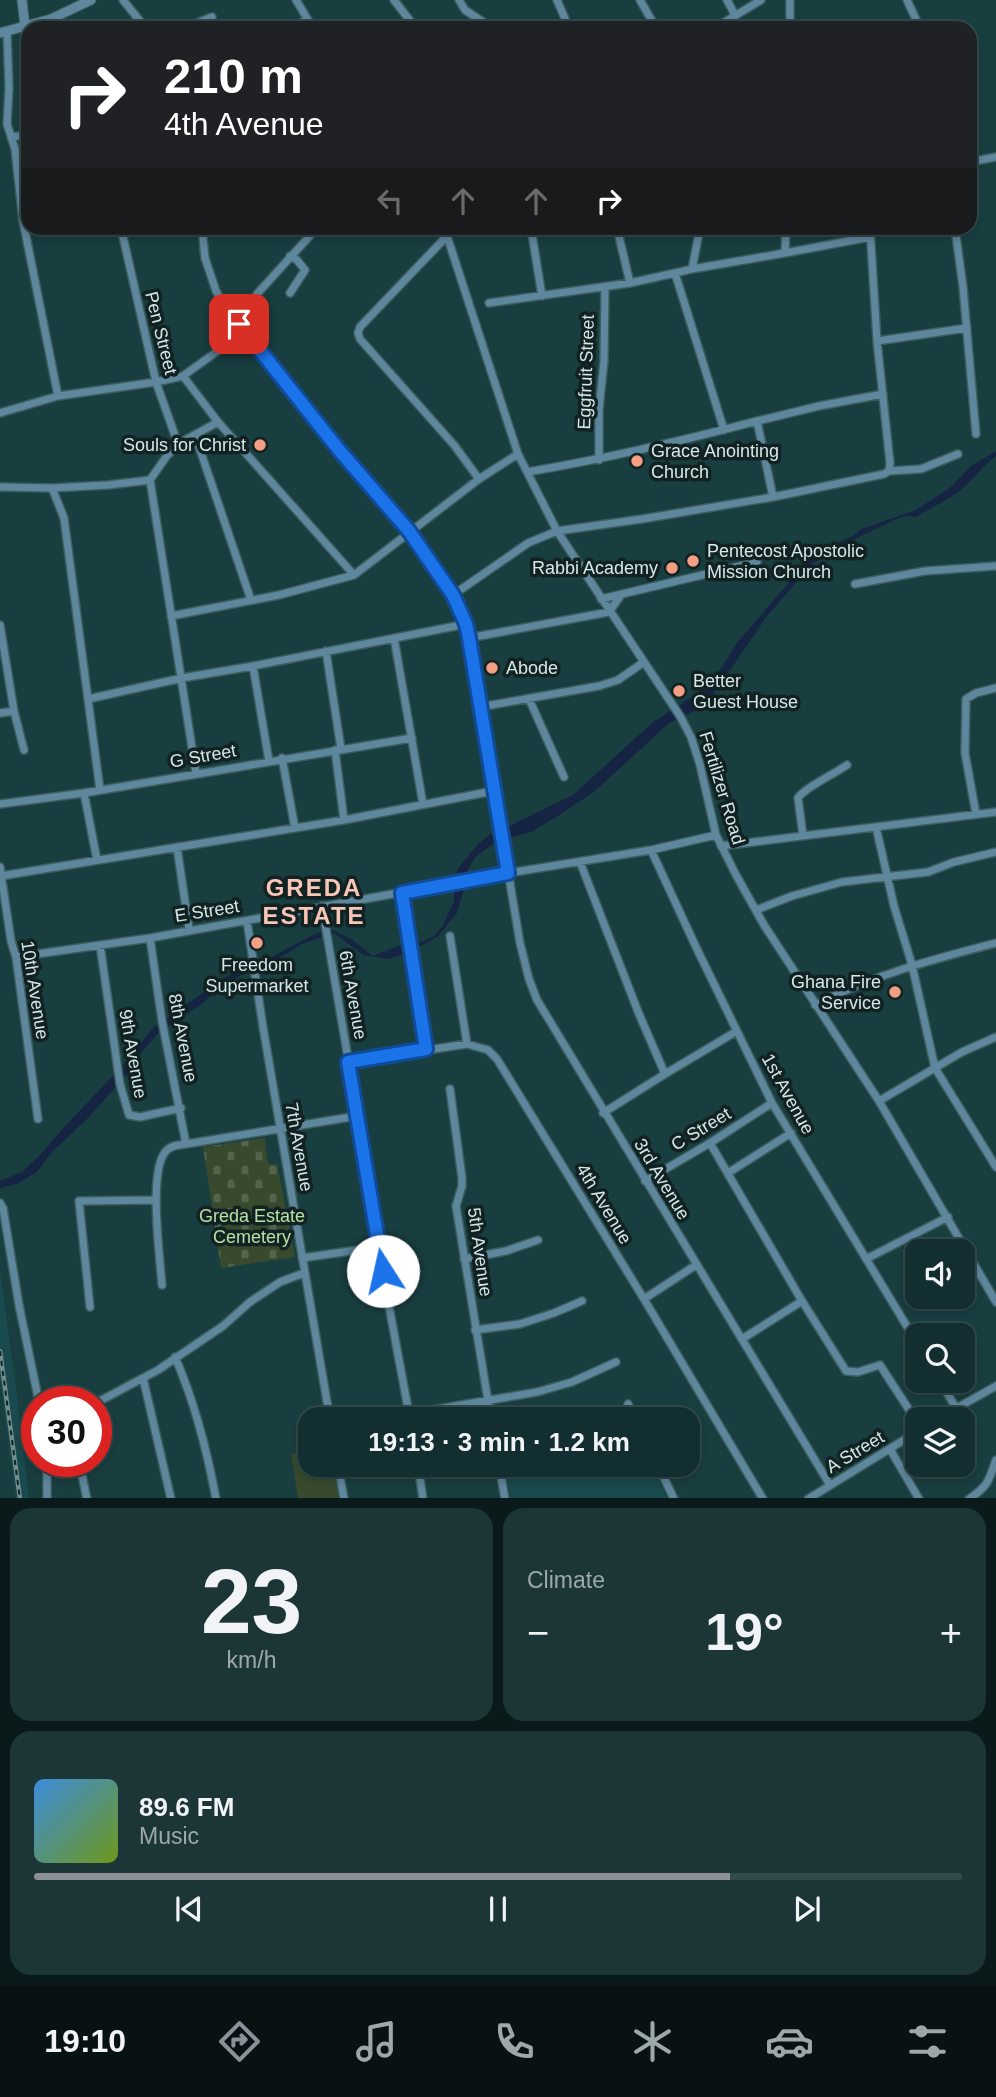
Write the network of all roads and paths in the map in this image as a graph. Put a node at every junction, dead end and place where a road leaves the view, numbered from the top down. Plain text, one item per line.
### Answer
1 (22, 0) edge
2 (90, 0) edge
3 (123, 0) edge
4 (296, 0) edge
5 (394, 0) edge
6 (459, 0) edge
7 (557, 0) edge
8 (640, 0) edge
9 (727, 0) edge
10 (761, 0) edge
11 (790, 0) edge
12 (908, 0) edge
13 (735, 15) junction
14 (212, 17) dead end
15 (307, 19) joint
16 (24, 21) edge
17 (44, 21) edge
18 (140, 21) edge
19 (202, 21) edge
20 (304, 21) edge
21 (411, 21) edge
22 (481, 21) edge
23 (566, 21) edge
24 (652, 21) edge
25 (726, 21) edge
26 (790, 21) edge
27 (917, 21) edge
28 (21, 28) edge
29 (3, 33) edge
30 (21, 136) edge
31 (11, 137) junction
32 (996, 157) edge
33 (977, 161) edge
34 (21, 203) edge
35 (26, 235) edge
36 (123, 235) edge
37 (203, 235) edge
38 (310, 235) edge
39 (532, 235) edge
40 (619, 235) edge
41 (699, 235) edge
42 (786, 235) edge
43 (957, 235) edge
44 (447, 236) joint
45 (870, 237) joint
46 (785, 253) junction
47 (290, 256) junction
48 (692, 269) junction
49 (675, 273) junction
50 (630, 283) junction
51 (605, 287) junction
52 (290, 292) dead end
53 (542, 296) junction
54 (489, 303) dead end
55 (239, 324) junction
56 (967, 328) junction
57 (877, 341) junction
58 (183, 376) junction
59 (156, 382) junction
60 (883, 394) junction
61 (58, 396) junction
62 (0, 414) edge
63 (757, 421) junction
64 (218, 422) junction
65 (724, 430) junction
66 (976, 434) dead end
67 (195, 435) junction
68 (178, 444) junction
69 (518, 454) junction
70 (958, 454) dead end
71 (599, 460) junction
72 (889, 471) junction
73 (527, 472) junction
74 (479, 479) junction
75 (150, 480) junction
76 (0, 487) edge
77 (52, 488) junction
78 (773, 497) junction
79 (409, 531) junction
80 (556, 531) junction
81 (757, 562) dead end
82 (996, 566) edge
83 (354, 575) junction
84 (855, 584) dead end
85 (453, 595) junction
86 (621, 595) junction
87 (601, 599) junction
88 (251, 600) junction
89 (609, 612) junction
90 (171, 617) junction
91 (466, 624) junction
92 (0, 625) edge
93 (394, 638) junction
94 (469, 638) junction
95 (326, 651) junction
96 (643, 662) junction
97 (253, 666) junction
98 (182, 678) junction
99 (996, 688) edge
100 (88, 699) junction
101 (529, 699) junction
102 (480, 707) junction
103 (14, 711) junction
104 (0, 713) edge
105 (412, 738) junction
106 (24, 750) dead end
107 (338, 750) junction
108 (282, 758) junction
109 (269, 761) junction
110 (847, 765) dead end
111 (196, 772) junction
112 (564, 777) dead end
113 (100, 790) junction
114 (493, 791) junction
115 (84, 793) junction
116 (0, 804) edge
117 (423, 804) junction
118 (996, 812) edge
119 (976, 814) junction
120 (344, 820) junction
121 (876, 827) junction
122 (295, 828) junction
123 (716, 835) junction
124 (803, 836) junction
125 (721, 846) junction
126 (177, 847) junction
127 (651, 850) junction
128 (996, 852) edge
129 (97, 860) junction
130 (580, 862) junction
131 (1, 871) edge
132 (508, 873) junction
133 (888, 878) junction
134 (402, 893) junction
135 (322, 906) junction
136 (756, 911) junction
137 (247, 921) junction
138 (190, 929) junction
139 (450, 936) dead end
140 (150, 938) junction
141 (996, 943) edge
142 (100, 945) junction
143 (16, 957) junction
144 (912, 965) junction
145 (815, 1005) junction
146 (737, 1031) junction
147 (996, 1037) edge
148 (467, 1044) junction
149 (426, 1049) junction
150 (348, 1062) junction
151 (935, 1068) junction
152 (665, 1074) junction
153 (450, 1089) dead end
154 (879, 1101) junction
155 (772, 1103) junction
156 (181, 1108) junction
157 (603, 1113) junction
158 (357, 1115) junction
159 (38, 1119) dead end
160 (279, 1128) junction
161 (790, 1133) junction
162 (710, 1143) junction
163 (186, 1144) junction
164 (996, 1148) edge
165 (988, 1153) junction
166 (996, 1167) edge
167 (728, 1173) junction
168 (645, 1181) junction
169 (156, 1200) junction
170 (0, 1203) edge
171 (948, 1217) junction
172 (538, 1240) dead end
173 (378, 1247) junction
174 (302, 1258) junction
175 (464, 1259) junction
176 (866, 1259) junction
177 (696, 1265) junction
178 (304, 1273) junction
179 (162, 1285) dead end
180 (644, 1298) junction
181 (582, 1301) dead end
182 (802, 1301) junction
183 (996, 1302) edge
184 (90, 1307) dead end
185 (905, 1323) edge
186 (475, 1330) junction
187 (743, 1339) junction
188 (175, 1357) junction
189 (616, 1362) dead end
190 (143, 1378) junction
191 (36, 1386) edge
192 (996, 1386) edge
193 (112, 1394) edge
194 (488, 1401) junction
195 (628, 1404) dead end
196 (328, 1407) edge
197 (408, 1407) edge
198 (457, 1407) edge
199 (489, 1407) edge
200 (630, 1407) edge
201 (907, 1407) edge
202 (958, 1407) edge
203 (905, 1440) edge
204 (890, 1450) junction
205 (996, 1460) edge
206 (47, 1477) edge
207 (82, 1477) edge
208 (340, 1477) edge
209 (420, 1477) edge
210 (501, 1477) edge
211 (664, 1477) edge
212 (830, 1485) junction
213 (47, 1498) edge
214 (87, 1498) edge
215 (171, 1498) edge
216 (216, 1498) edge
217 (344, 1498) edge
218 (423, 1498) edge
219 (505, 1498) edge
220 (674, 1498) edge
221 (762, 1498) edge
222 (810, 1498) edge
223 (918, 1498) edge
224 (970, 1498) edge

1 - 16 street
2 - 17 street
3 - 18 street
4 - 15 street
5 - 21 street
6 - 22 street
7 - 23 street
8 - 24 street
9 - 13 street
10 - 13 street
11 - 26 street
12 - 27 street
13 - 25 street
14 - 19 street
15 - 20 street
28 - 29 street
29 - 31 street
30 - 31 street
31 - 34 street
32 - 33 street
35 - 61 street
36 - 59 street, Pen Street
37 - 55 street, 3rd Avenue
38 - 47 street
39 - 53 street
40 - 50 street
41 - 48 street
42 - 46 street
43 - 56 street
44 - 69 street, Fertilizer Road
44 - 74 street
45 - 46 street
45 - 57 street
46 - 48 street
47 - 52 street
47 - 55 street
48 - 49 street
49 - 50 street
49 - 65 street
50 - 51 street
51 - 53 street
51 - 71 street, Eggfruit Street
53 - 54 street
55 - 58 street
55 - 79 street, 3rd Avenue
56 - 57 street
56 - 66 street
57 - 60 street
58 - 59 street
58 - 64 street
59 - 61 street
59 - 68 street, Pen Street
60 - 63 street
60 - 72 street
61 - 62 street
63 - 65 street
63 - 78 street
64 - 67 street
64 - 83 street
65 - 71 street
67 - 68 street
67 - 88 street
68 - 75 street
69 - 73 street, Fertilizer Road
69 - 74 street
70 - 72 street
71 - 73 street
72 - 78 street
73 - 80 street, Fertilizer Road
74 - 79 street
75 - 77 street
75 - 90 street
76 - 77 street
77 - 100 street
78 - 80 street
79 - 83 street
79 - 85 street, 3rd Avenue
80 - 85 street
80 - 87 street, Fertilizer Road
81 - 86 street
82 - 84 street
83 - 88 street
85 - 91 street, 3rd Avenue
86 - 87 street
86 - 89 street
87 - 89 street, Fertilizer Road
88 - 90 street
89 - 94 street
89 - 96 street, Fertilizer Road
90 - 98 street
91 - 93 street
91 - 94 street, 3rd Avenue
92 - 103 street
93 - 95 street
93 - 105 street
94 - 102 street, 3rd Avenue
95 - 97 street
95 - 107 street
96 - 101 street
96 - 123 street, Fertilizer Road
97 - 98 street
97 - 109 street
98 - 100 street
98 - 111 street
99 - 119 street
100 - 113 street
101 - 102 street
101 - 112 street
102 - 114 street, 3rd Avenue
103 - 104 street
103 - 106 street
105 - 107 street, G Street
105 - 117 street
107 - 108 street, G Street
107 - 120 street
108 - 109 street, G Street
108 - 122 street
109 - 111 street, G Street
110 - 124 street
111 - 113 street, G Street
113 - 115 street, G Street
114 - 117 street
114 - 132 street, 3rd Avenue
115 - 116 street, G Street
115 - 129 street
117 - 120 street
118 - 119 street
119 - 121 street
120 - 122 street
121 - 124 street
121 - 133 street
122 - 126 street
123 - 125 street, Fertilizer Road
123 - 127 street, E Street
124 - 125 street
125 - 136 street, Fertilizer Road
126 - 129 street
126 - 138 street
127 - 130 street, E Street
127 - 146 street, 1st Avenue
128 - 133 street
129 - 131 street
130 - 132 street, E Street
130 - 152 street
131 - 143 street, 10th Avenue
132 - 134 street, E Street
132 - 157 street, 3rd Avenue
133 - 136 street
133 - 144 street
134 - 135 street, E Street
134 - 149 street
135 - 137 street, E Street
135 - 150 street, 6th Avenue
136 - 145 street, Fertilizer Road
137 - 138 street, E Street
137 - 160 street, 7th Avenue
138 - 140 street, E Street
139 - 148 street
140 - 142 street, E Street
140 - 156 street, 8th Avenue
141 - 144 street
142 - 143 street, E Street
142 - 156 street, 9th Avenue
143 - 159 street, 10th Avenue
144 - 145 street
144 - 151 street
145 - 154 street, Fertilizer Road
146 - 152 street
146 - 155 street, 1st Avenue
147 - 151 street
148 - 149 street
148 - 180 street, 4th Avenue
149 - 150 street
150 - 158 street, 6th Avenue
151 - 154 street
151 - 165 street
152 - 157 street
153 - 175 street, 5th Avenue
154 - 171 street, Fertilizer Road
155 - 161 street, 1st Avenue
155 - 162 street, C Street
156 - 163 street, 8th Avenue
157 - 168 street, 3rd Avenue
158 - 160 street
158 - 173 street, 6th Avenue
160 - 163 street
160 - 174 street, 7th Avenue
161 - 167 street
161 - 176 street, 1st Avenue
162 - 167 street
162 - 168 street, C Street
163 - 169 street
164 - 165 street
165 - 166 street
167 - 182 street
168 - 177 street, 3rd Avenue
169 - 179 street
169 - 184 street
170 - 191 street
171 - 176 street
171 - 183 street, Fertilizer Road
172 - 175 street
173 - 174 street
173 - 197 street, 6th Avenue
174 - 178 street, 7th Avenue
175 - 186 street, 5th Avenue
176 - 185 street, 1st Avenue
177 - 180 street
177 - 187 street, 3rd Avenue
178 - 188 street
178 - 196 street, 7th Avenue
180 - 221 street, 4th Avenue
181 - 186 street
182 - 187 street
182 - 201 street
186 - 194 street, 5th Avenue
187 - 212 street, 3rd Avenue
188 - 190 street
188 - 216 street
189 - 194 street
190 - 193 street
190 - 215 street
192 - 202 street
194 - 198 street
194 - 199 street, 5th Avenue
195 - 200 street
203 - 204 street, A Street
204 - 212 street, A Street
204 - 223 street
205 - 224 street
206 - 213 street
207 - 214 street
208 - 217 street
209 - 218 street
210 - 219 street
211 - 220 street
212 - 222 street, A Street

